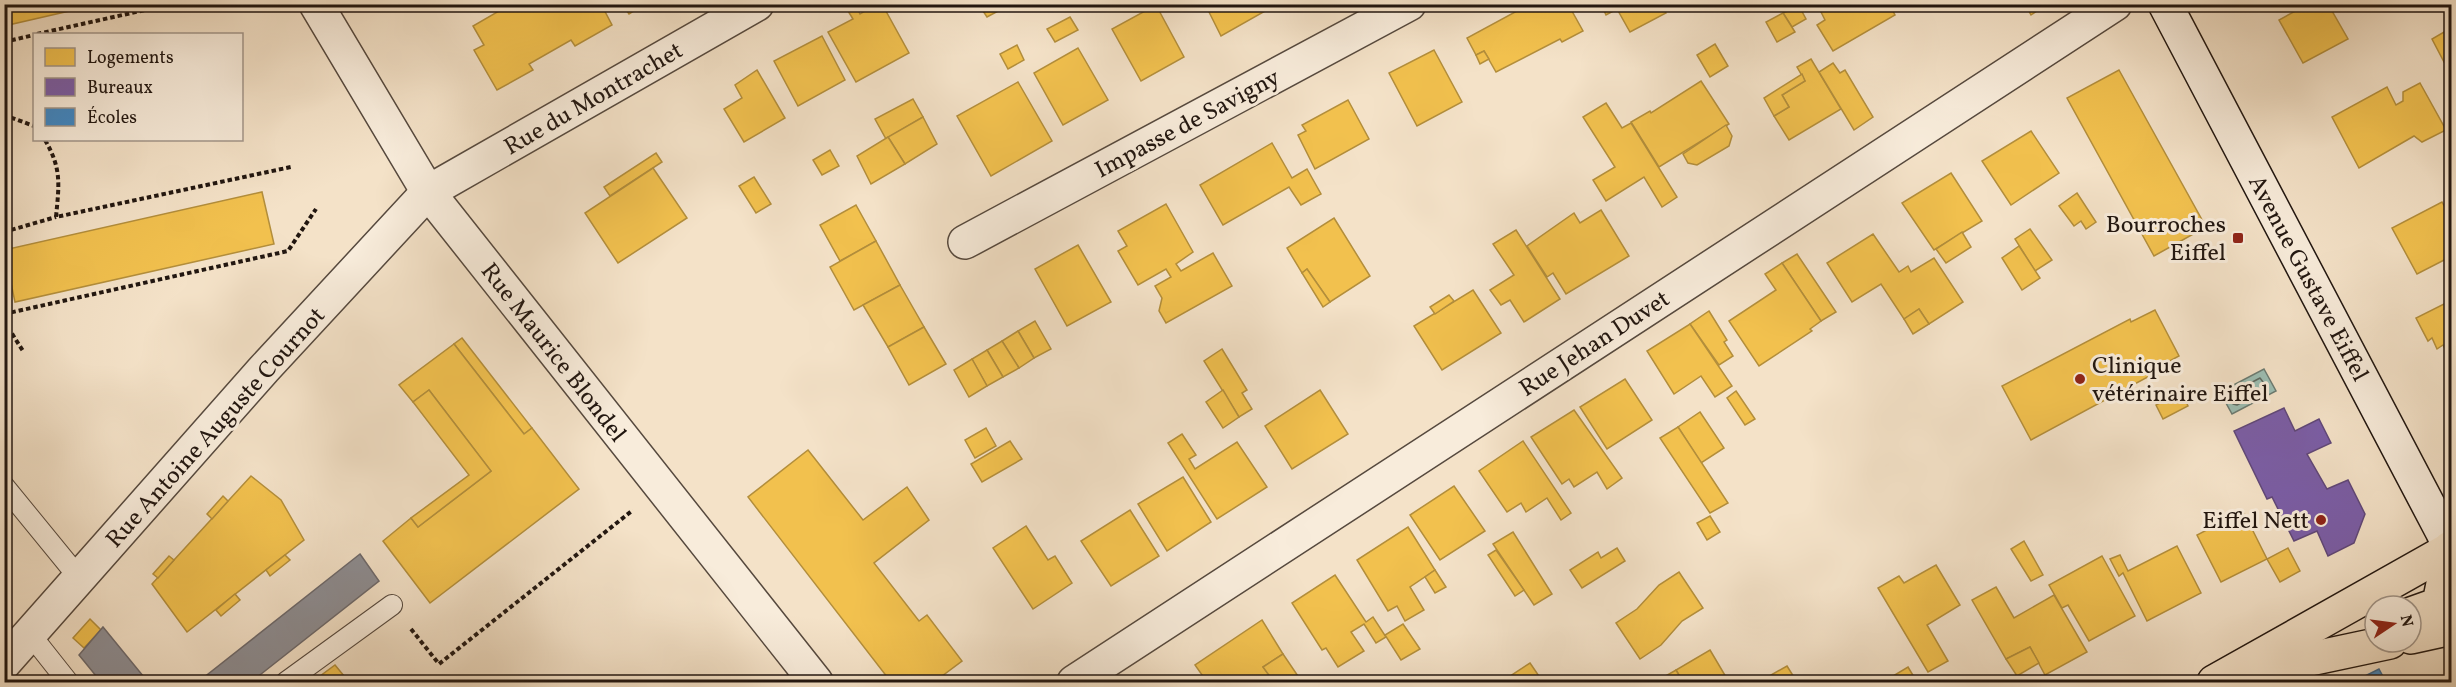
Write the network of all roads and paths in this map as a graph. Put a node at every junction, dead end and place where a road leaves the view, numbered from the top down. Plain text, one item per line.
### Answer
1 (172, 4) edge
2 (316, 4) edge
3 (757, 4) edge
4 (1409, 4) edge
5 (2115, 4) edge
6 (2165, 4) edge
7 (45, 33) edge
8 (33, 36) edge
9 (4, 42) edge
10 (4, 115) edge
11 (33, 126) edge
12 (46, 141) edge
13 (291, 167) dead end
14 (428, 192) junction
15 (316, 209) dead end
16 (56, 217) junction
17 (4, 232) edge
18 (965, 242) dead end
19 (4, 314) edge
20 (4, 321) edge
21 (23, 351) dead end
22 (4, 486) edge
23 (661, 488) junction
24 (2451, 550) edge
25 (80, 579) junction
26 (392, 605) joint
27 (2423, 610) edge
28 (2451, 628) edge
29 (2363, 633) edge
30 (30, 634) junction
31 (2423, 634) edge
32 (2363, 648) edge
33 (4, 663) edge
34 (2271, 668) junction
35 (2218, 680) edge
36 (68, 682) edge
37 (286, 682) edge
38 (816, 682) edge
39 (1074, 682) edge

1 - 7 path
2 - 14 street, Rue Maurice Blondel
3 - 14 street, Rue du Montrachet
4 - 18 street, Impasse de Savigny
5 - 39 street, Rue Jehan Duvet
6 - 24 street, Avenue Gustave Eiffel
8 - 9 path
10 - 11 path
12 - 16 path
13 - 16 path
14 - 23 street, Rue Maurice Blondel
14 - 25 street, Rue Antoine Auguste Cournot
15 - 19 path
16 - 17 path
20 - 21 path
22 - 25 lane
23 - 26 path
23 - 38 street, Rue Maurice Blondel
24 - 27 main road
24 - 35 main road
25 - 30 street, Rue Antoine Auguste Cournot
26 - 37 lane
28 - 31 main road
29 - 34 main road
30 - 33 street, Rue Antoine Auguste Cournot
30 - 36 lane
32 - 34 main road
34 - 35 main road

